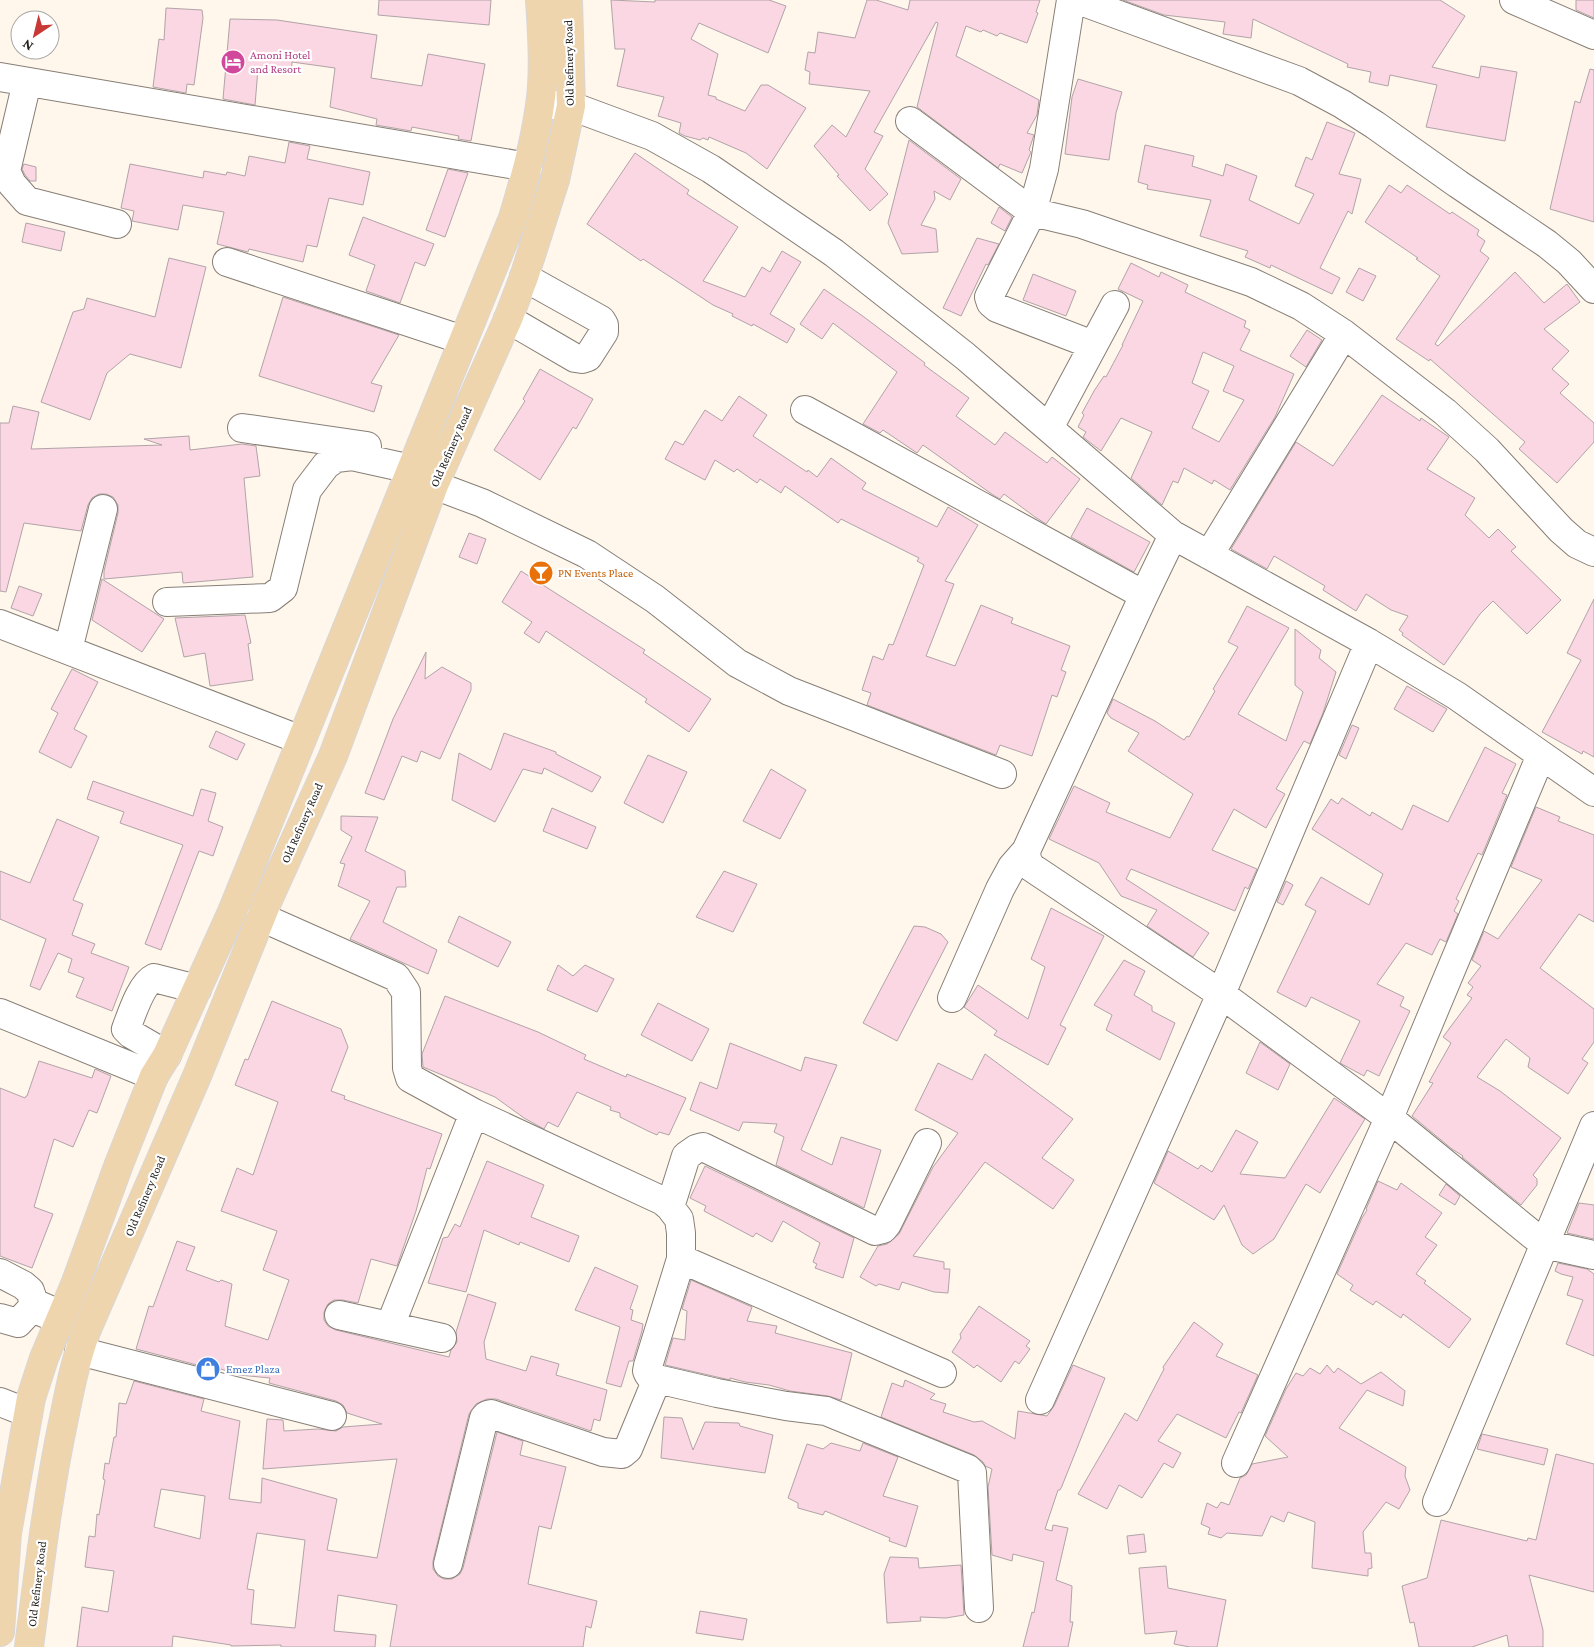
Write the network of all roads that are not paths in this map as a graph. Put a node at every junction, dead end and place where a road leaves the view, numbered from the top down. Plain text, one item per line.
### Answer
1 (540, 0) edge
2 (568, 0) edge
3 (1071, 0) edge
4 (1078, 0) edge
5 (1514, 0) edge
6 (1594, 35) edge
7 (0, 77) edge
8 (26, 86) junction
9 (540, 104) junction
10 (571, 106) junction
11 (0, 113) edge
12 (910, 121) dead end
13 (528, 167) junction
14 (1032, 212) junction
15 (117, 224) dead end
16 (227, 262) dead end
17 (524, 277) junction
18 (1594, 289) edge
19 (1115, 305) dead end
20 (508, 319) junction
21 (1344, 334) junction
22 (463, 340) junction
23 (1093, 345) junction
24 (805, 410) dead end
25 (242, 428) dead end
26 (1049, 428) junction
27 (414, 461) junction
28 (434, 485) junction
29 (103, 509) dead end
30 (1173, 535) junction
31 (1594, 552) edge
32 (1210, 555) junction
33 (1144, 595) junction
34 (167, 602) dead end
35 (0, 624) edge
36 (1369, 643) junction
37 (68, 650) junction
38 (301, 740) junction
39 (1541, 755) junction
40 (1002, 774) dead end
41 (1594, 792) edge
42 (1026, 851) junction
43 (261, 917) junction
44 (197, 989) junction
45 (1221, 994) junction
46 (952, 998) dead end
47 (0, 1012) edge
48 (161, 1065) junction
49 (474, 1113) junction
50 (1389, 1118) junction
51 (1594, 1126) edge
52 (927, 1143) dead end
53 (670, 1207) junction
54 (1544, 1244) junction
55 (1594, 1255) edge
56 (681, 1259) junction
57 (0, 1273) edge
58 (339, 1315) dead end
59 (61, 1317) junction
60 (0, 1318) edge
61 (390, 1326) junction
62 (442, 1338) dead end
63 (79, 1351) junction
64 (942, 1372) dead end
65 (657, 1379) junction
66 (1040, 1400) dead end
67 (0, 1402) edge
68 (28, 1413) junction
69 (332, 1416) dead end
70 (1236, 1462) dead end
71 (1437, 1502) dead end
72 (448, 1564) dead end
73 (979, 1608) dead end
74 (0, 1632) edge
75 (29, 1647) edge

1 - 9 main road
2 - 10 main road, Old Refinery Road
3 - 14 street
4 - 18 street
5 - 6 street
7 - 8 street
8 - 11 street
8 - 13 street
8 - 15 street
9 - 10 street
9 - 13 main road
10 - 17 main road, Old Refinery Road
10 - 26 street
12 - 14 street
13 - 22 main road
14 - 21 street
14 - 23 street
16 - 22 street
17 - 20 main road, Old Refinery Road
17 - 20 street
19 - 23 street
20 - 28 main road, Old Refinery Road
21 - 31 street
21 - 32 street
22 - 27 main road
23 - 26 street
24 - 33 street
25 - 27 street
26 - 30 street
27 - 34 street
27 - 38 main road
28 - 40 street
28 - 43 main road, Old Refinery Road
29 - 37 street
30 - 32 street
30 - 33 street
32 - 36 street
33 - 42 street
35 - 37 street
36 - 39 street
36 - 45 street
37 - 38 street
38 - 44 main road
39 - 41 street
39 - 50 street
42 - 45 street
42 - 46 street
43 - 49 street
43 - 63 main road, Old Refinery Road
44 - 48 main road
44 - 48 street
45 - 50 street
45 - 66 street
47 - 48 street
48 - 59 main road
49 - 53 street
49 - 61 street
50 - 54 street
50 - 70 street
51 - 54 street
52 - 53 street
53 - 56 street
54 - 55 street
54 - 71 street
56 - 64 street
56 - 65 street
57 - 59 street
58 - 61 street
59 - 60 street
59 - 68 main road
61 - 62 street
63 - 69 street
63 - 75 main road, Old Refinery Road
65 - 72 street
65 - 73 street
67 - 68 street
68 - 74 main road

